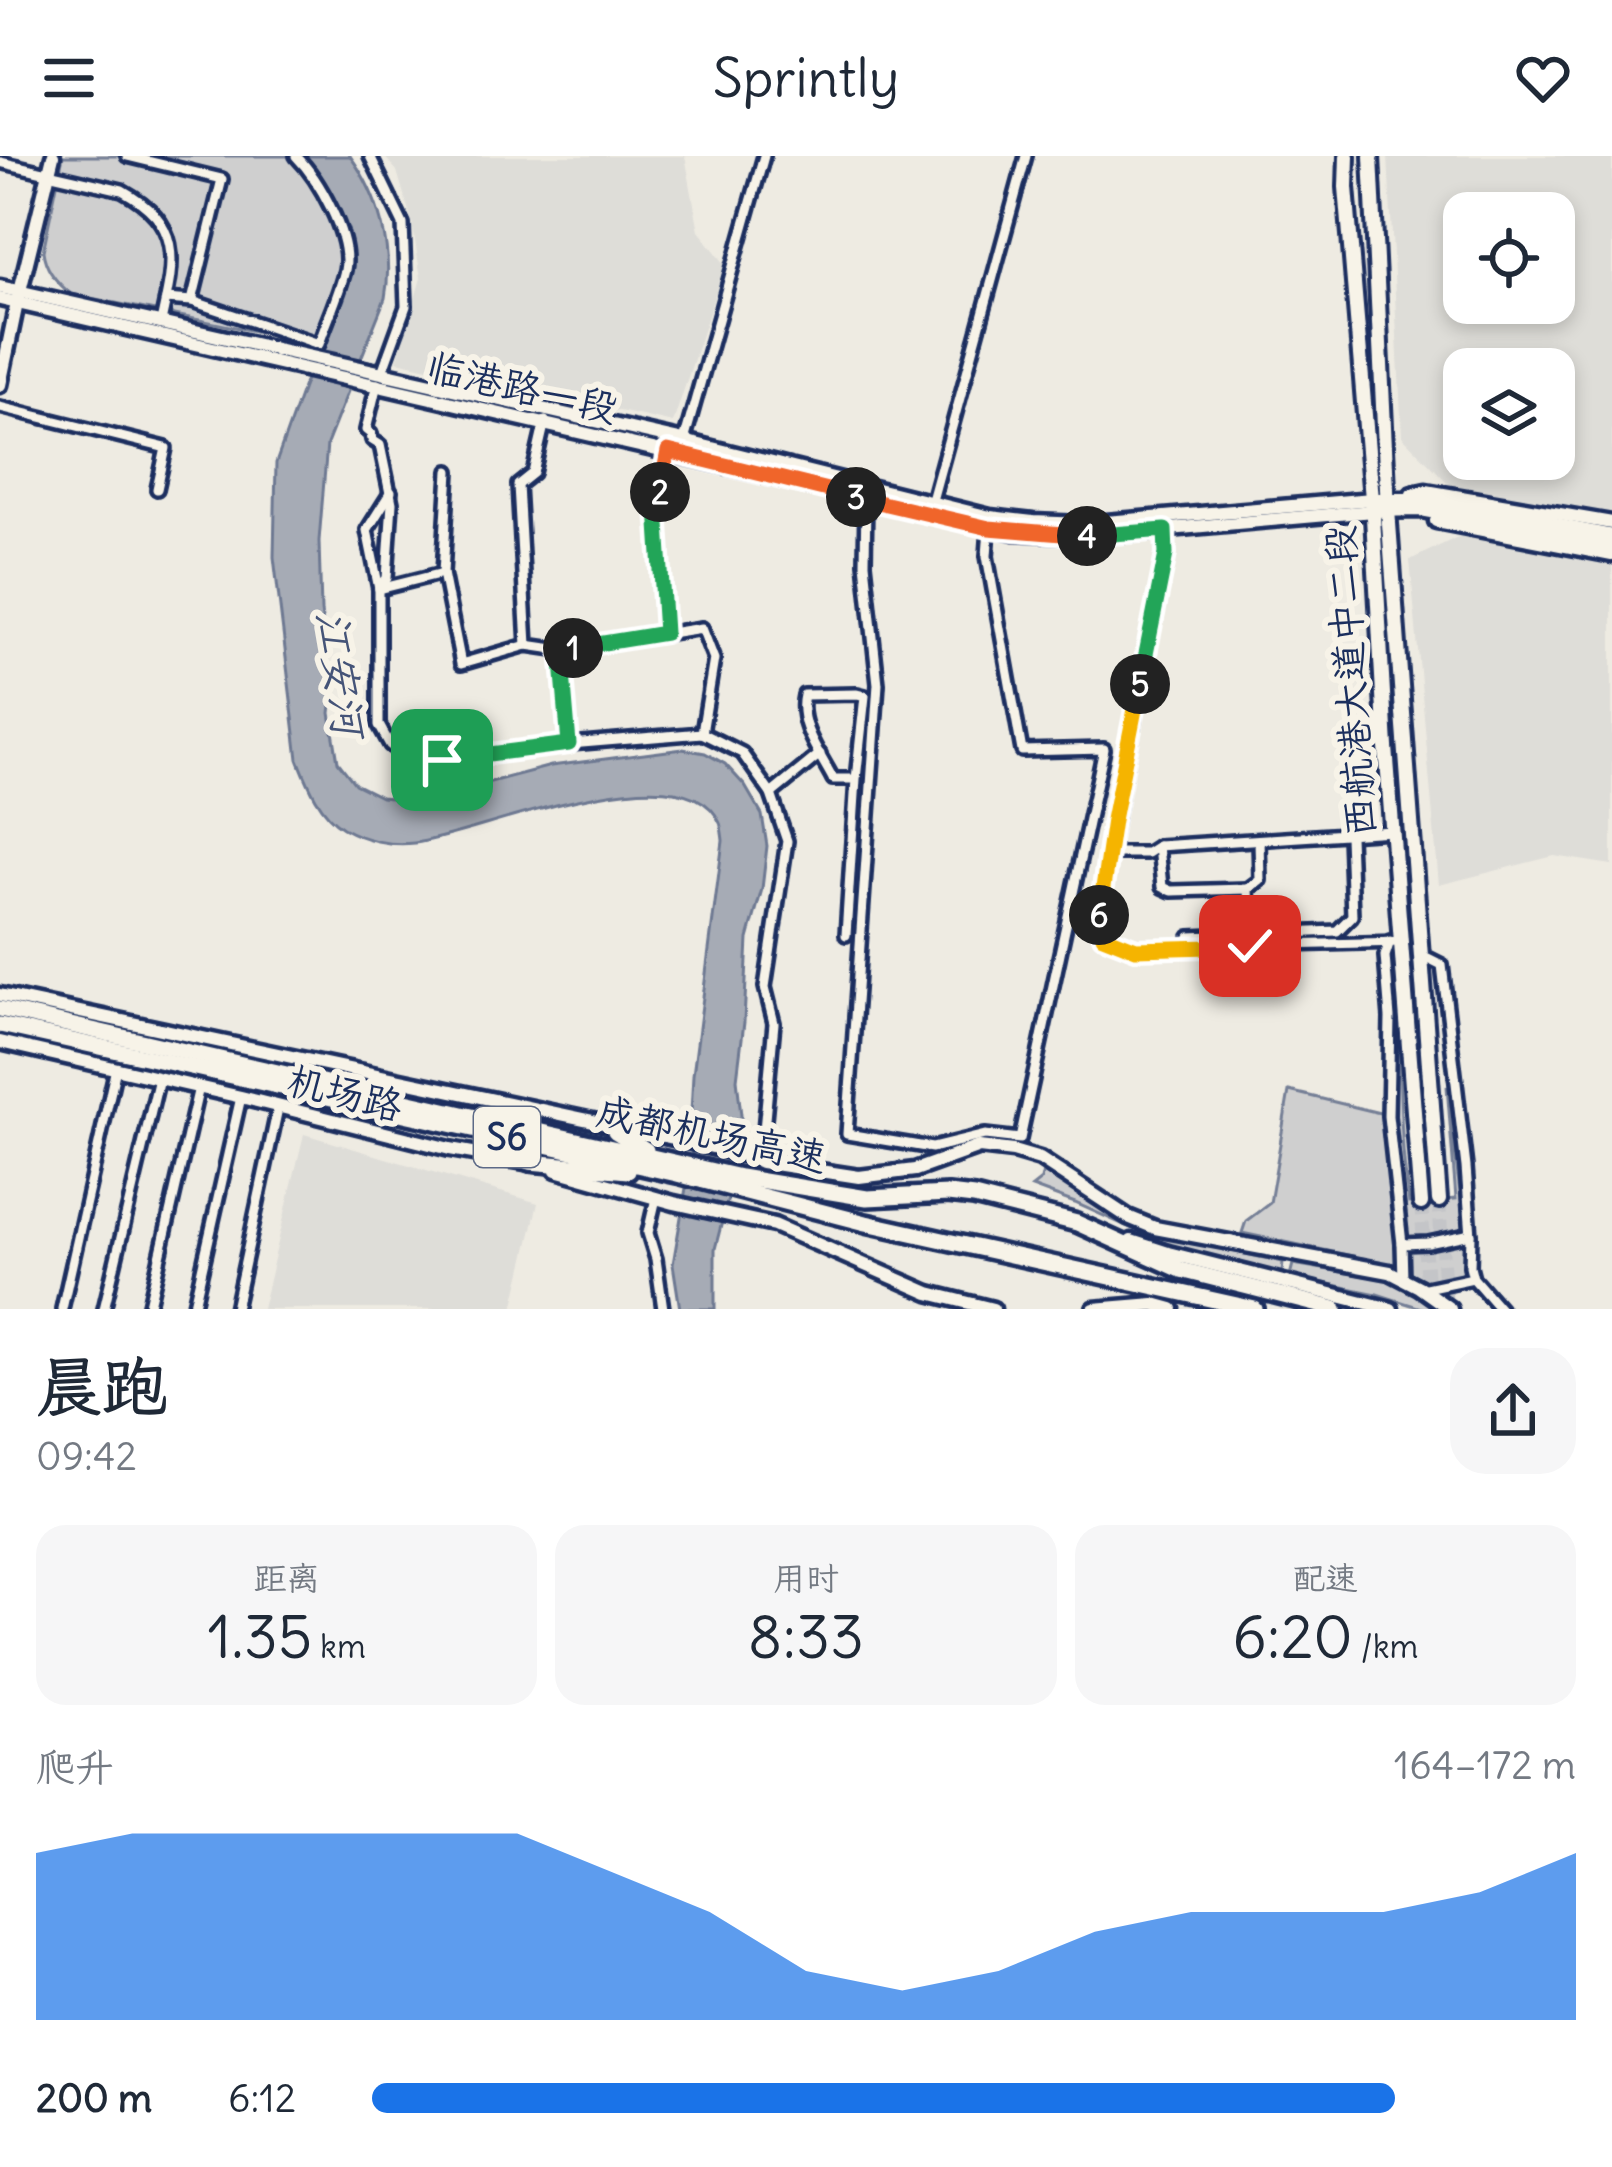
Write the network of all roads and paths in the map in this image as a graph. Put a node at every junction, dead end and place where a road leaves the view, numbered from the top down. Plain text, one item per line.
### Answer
1 (53, 156) edge
2 (128, 156) edge
3 (296, 156) edge
4 (370, 156) edge
5 (764, 156) edge
6 (1026, 156) edge
7 (1347, 156) edge
8 (1371, 156) edge
9 (0, 161) edge
10 (50, 173) junction
11 (0, 286) edge
12 (18, 297) junction
13 (166, 298) junction
14 (0, 299) edge
15 (192, 302) junction
16 (161, 322) junction
17 (306, 361) junction
18 (380, 378) junction
19 (0, 386) edge
20 (0, 407) edge
21 (547, 417) junction
22 (674, 444) junction
23 (449, 471) dead end
24 (157, 489) dead end
25 (391, 492) junction
26 (866, 500) junction
27 (1380, 505) junction
28 (930, 507) junction
29 (1612, 523) edge
30 (1164, 524) junction
31 (989, 528) junction
32 (1612, 536) edge
33 (1612, 545) edge
34 (1612, 555) edge
35 (443, 573) junction
36 (379, 589) junction
37 (665, 633) junction
38 (527, 645) junction
39 (561, 650) junction
40 (702, 733) junction
41 (569, 744) junction
42 (820, 754) junction
43 (856, 779) junction
44 (771, 794) junction
45 (1392, 831) junction
46 (1349, 836) junction
47 (1258, 840) junction
48 (1158, 846) junction
49 (1108, 853) junction
50 (1248, 889) junction
51 (846, 935) dead end
52 (1250, 940) junction
53 (1396, 941) junction
54 (1420, 954) junction
55 (0, 994) edge
56 (0, 1009) edge
57 (0, 1025) edge
58 (0, 1042) edge
59 (116, 1068) junction
60 (159, 1078) junction
61 (199, 1087) junction
62 (331, 1092) junction
63 (241, 1097) junction
64 (530, 1107) junction
65 (278, 1108) junction
66 (614, 1131) junction
67 (650, 1133) junction
68 (530, 1162) junction
69 (761, 1162) junction
70 (673, 1168) junction
71 (738, 1183) junction
72 (656, 1198) junction
73 (1439, 1200) tunnel mouth
74 (1420, 1203) tunnel mouth
75 (1077, 1223) junction
76 (1471, 1234) junction
77 (1402, 1244) junction
78 (1473, 1278) junction
79 (1403, 1279) junction
80 (1421, 1289) junction
81 (62, 1309) edge
82 (104, 1309) edge
83 (148, 1309) edge
84 (193, 1309) edge
85 (236, 1309) edge
86 (663, 1309) edge
87 (993, 1309) edge
88 (1094, 1309) edge
89 (1172, 1309) edge
90 (1255, 1309) edge
91 (1335, 1309) edge
92 (1391, 1309) edge
93 (1450, 1309) edge
94 (1501, 1309) edge

1 - 10 main road
2 - 15 street
3 - 15 street
4 - 18 street
5 - 22 street
6 - 28 street
7 - 27 main road, 西航港大道中二段
8 - 27 main road
9 - 10 street
10 - 12 main road
10 - 13 street
11 - 12 main road
12 - 14 main road
12 - 16 main road, 临港路一段
12 - 17 main road, 临港路一段
12 - 19 main road
13 - 15 street
13 - 16 street
16 - 17 main road, 临港路一段
17 - 18 main road, 临港路一段
18 - 21 main road, 临港路一段
18 - 25 street
20 - 24 street
21 - 22 main road, 临港路一段
21 - 38 street
22 - 26 main road, 临港路一段
22 - 28 main road, 临港路一段
22 - 37 street
23 - 35 street
25 - 36 street
25 - 36 street
26 - 28 main road, 临港路一段
26 - 31 street
27 - 29 main road
27 - 30 main road, 临港路一段
27 - 32 main road
27 - 33 main road
27 - 34 main road
27 - 45 main road, 西航港大道中二段
27 - 54 main road
28 - 30 main road, 临港路一段
28 - 31 main road, 临港路一段
30 - 31 main road, 临港路一段
30 - 49 street
35 - 36 street
35 - 38 street
36 - 41 street
37 - 39 street
37 - 40 street
38 - 39 street
39 - 41 street
40 - 41 street
40 - 44 street
42 - 43 street
42 - 43 street
42 - 44 street
43 - 51 street
44 - 69 street
45 - 46 street
45 - 53 main road, 西航港大道中二段
46 - 47 street
46 - 52 street
47 - 48 street
47 - 50 street
48 - 49 street
48 - 50 street
49 - 52 street
50 - 52 street
52 - 53 street
53 - 74 main road, 西航港大道中二段
53 - 77 street
54 - 73 main road
54 - 76 street
55 - 64 main road, 机场路
56 - 62 highway, 成都机场高速 / S6
57 - 62 highway, 成都机场高速 / S6
58 - 59 main road, 机场路
59 - 60 main road, 机场路
59 - 81 street
60 - 61 main road, 机场路
60 - 82 street
61 - 63 main road, 机场路
61 - 83 street
62 - 70 highway, 成都机场高速 / S6
63 - 65 main road, 机场路
63 - 84 street
64 - 66 main road
64 - 67 main road, 机场路
65 - 68 main road, 机场路
65 - 85 street
66 - 67 main road
66 - 70 highway
67 - 69 main road, 机场路
68 - 70 highway
68 - 72 main road, 机场路
69 - 79 main road, 机场路
70 - 71 highway, 成都机场高速 / S6
71 - 75 highway, 成都机场高速 / S6
71 - 90 highway, 成都机场高速 / S6
72 - 86 street
72 - 87 main road, 机场路
75 - 91 highway, 成都机场高速 / S6
75 - 92 main road
76 - 77 street
76 - 78 street
77 - 79 street
78 - 80 street
78 - 94 street
79 - 80 main road, 机场路
80 - 93 main road, 机场路
88 - 89 main road

